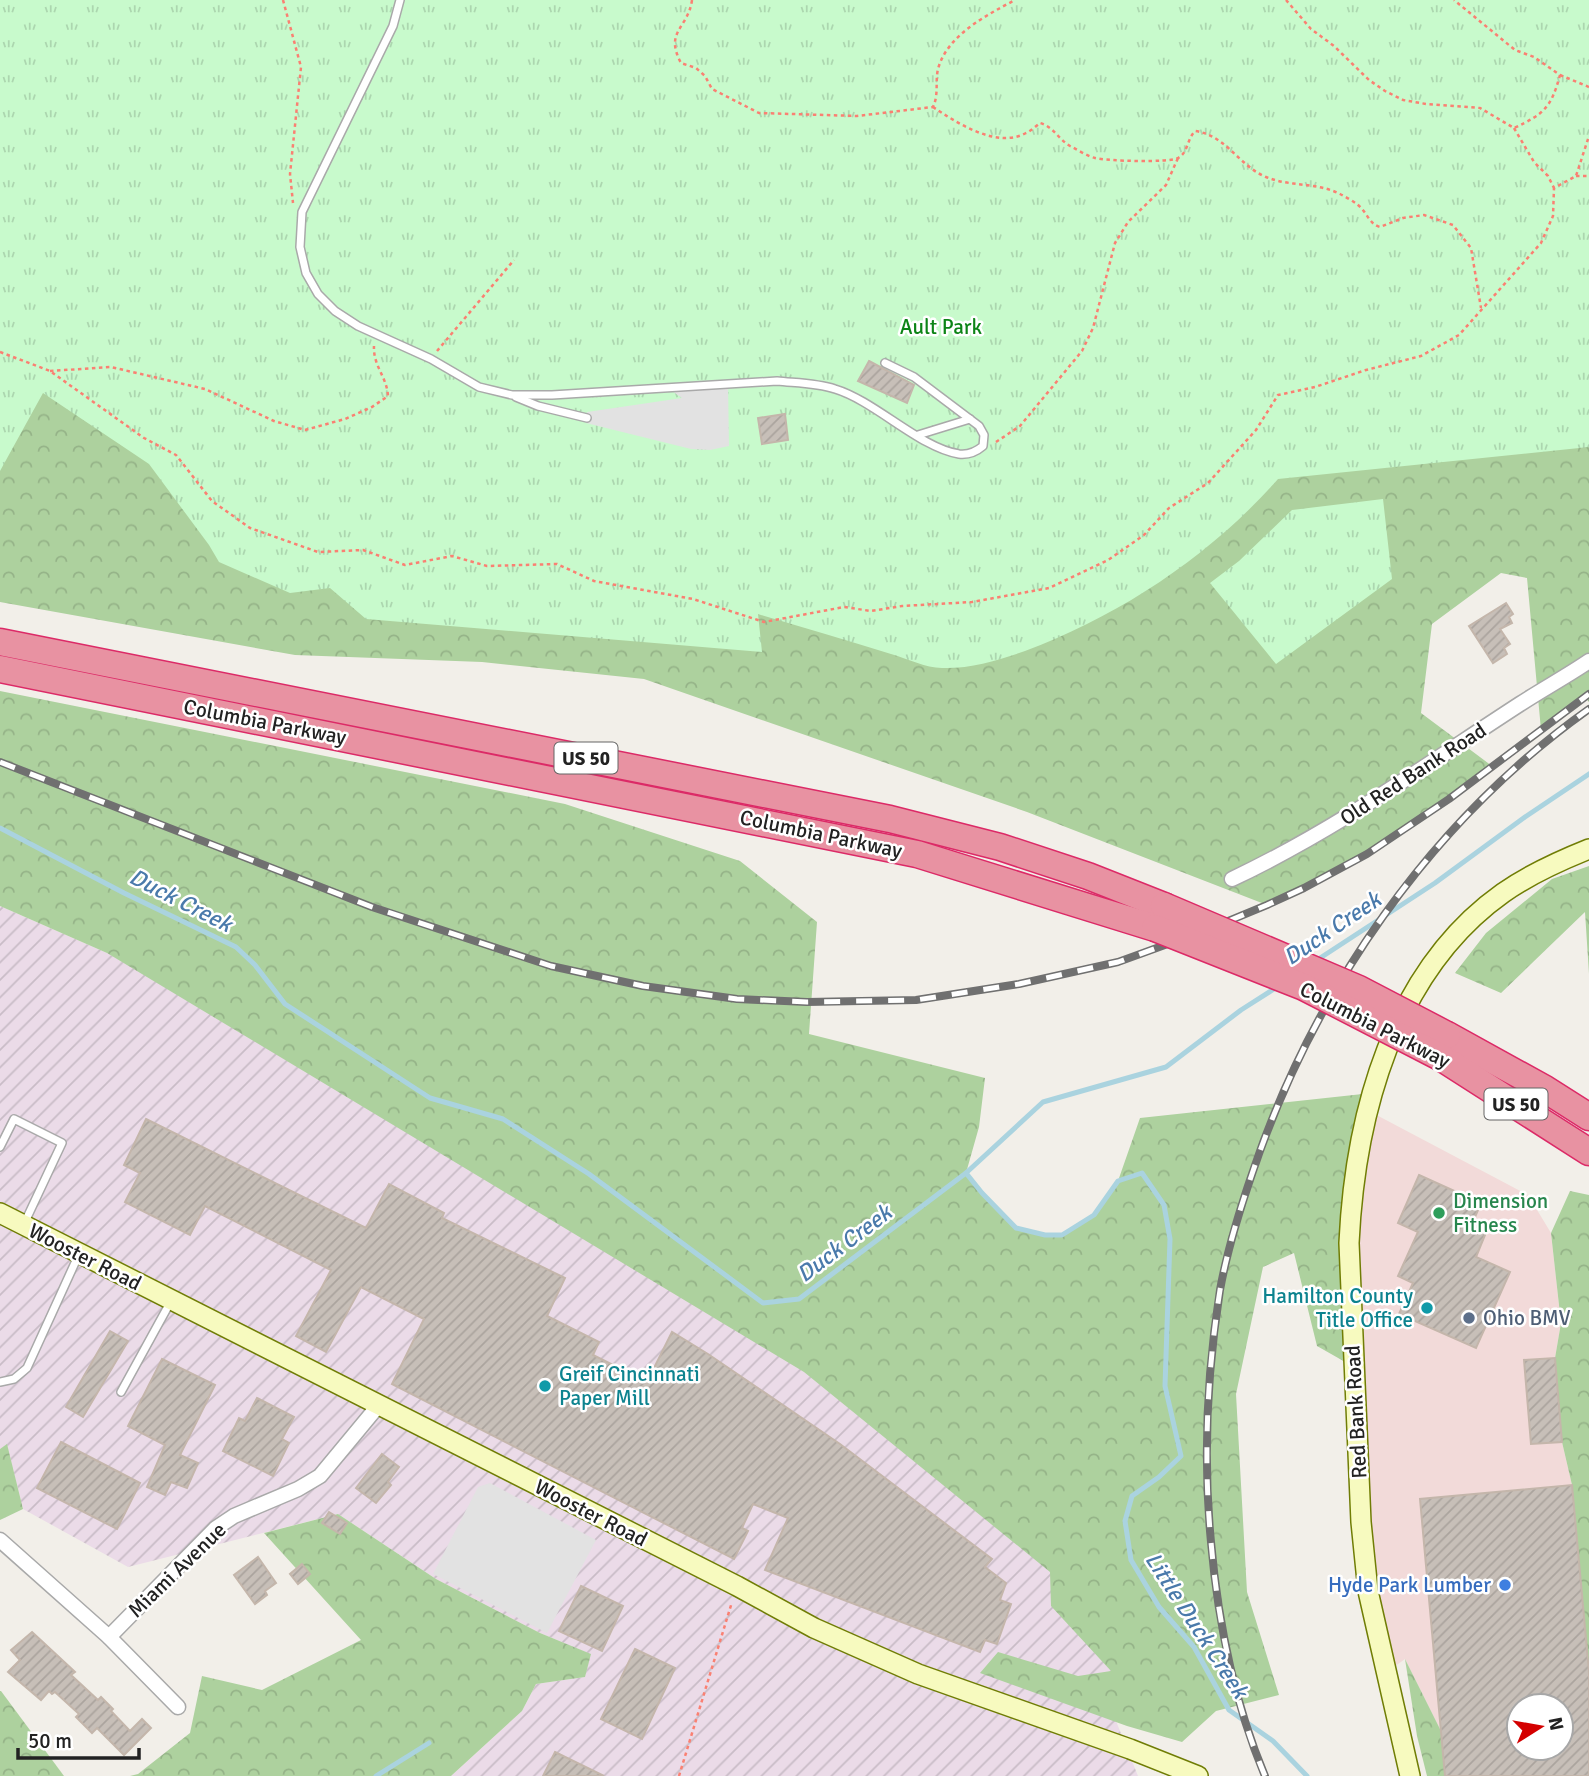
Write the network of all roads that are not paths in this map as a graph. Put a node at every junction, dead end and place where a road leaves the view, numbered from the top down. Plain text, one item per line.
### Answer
1 (400, 0) edge
2 (885, 363) dead end
3 (512, 395) junction
4 (587, 418) dead end
5 (970, 419) junction
6 (918, 435) junction
7 (0, 642) edge
8 (1589, 662) edge
9 (0, 669) edge
10 (1589, 849) edge
11 (1232, 879) dead end
12 (1159, 917) junction
13 (1444, 1046) junction
14 (1589, 1117) edge
15 (0, 1147) edge
16 (1589, 1152) edge
17 (0, 1213) edge
18 (23, 1225) junction
19 (79, 1253) junction
20 (172, 1301) junction
21 (0, 1382) edge
22 (121, 1392) dead end
23 (378, 1406) junction
24 (0, 1540) edge
25 (109, 1637) junction
26 (178, 1707) dead end
27 (1198, 1776) edge
28 (1410, 1776) edge

1 - 3 lane
2 - 5 lane
3 - 4 lane
3 - 6 lane
5 - 6 lane
5 - 6 lane
7 - 12 highway, Columbia Parkway / US 50
8 - 11 street, Old Red Bank Road
9 - 12 highway, Columbia Parkway / US 50
10 - 28 street, Red Bank Road
12 - 13 highway, Columbia Parkway / US 50, bridge
13 - 14 highway, Columbia Parkway / US 50
13 - 16 highway, Columbia Parkway / US 50
15 - 18 lane
17 - 18 street, Wooster Road
18 - 19 street, Wooster Road
19 - 20 street, Wooster Road
19 - 21 lane
20 - 22 lane
20 - 23 street, Wooster Road
23 - 25 street, Miami Avenue
23 - 27 street, Wooster Road
24 - 25 street
25 - 26 street

